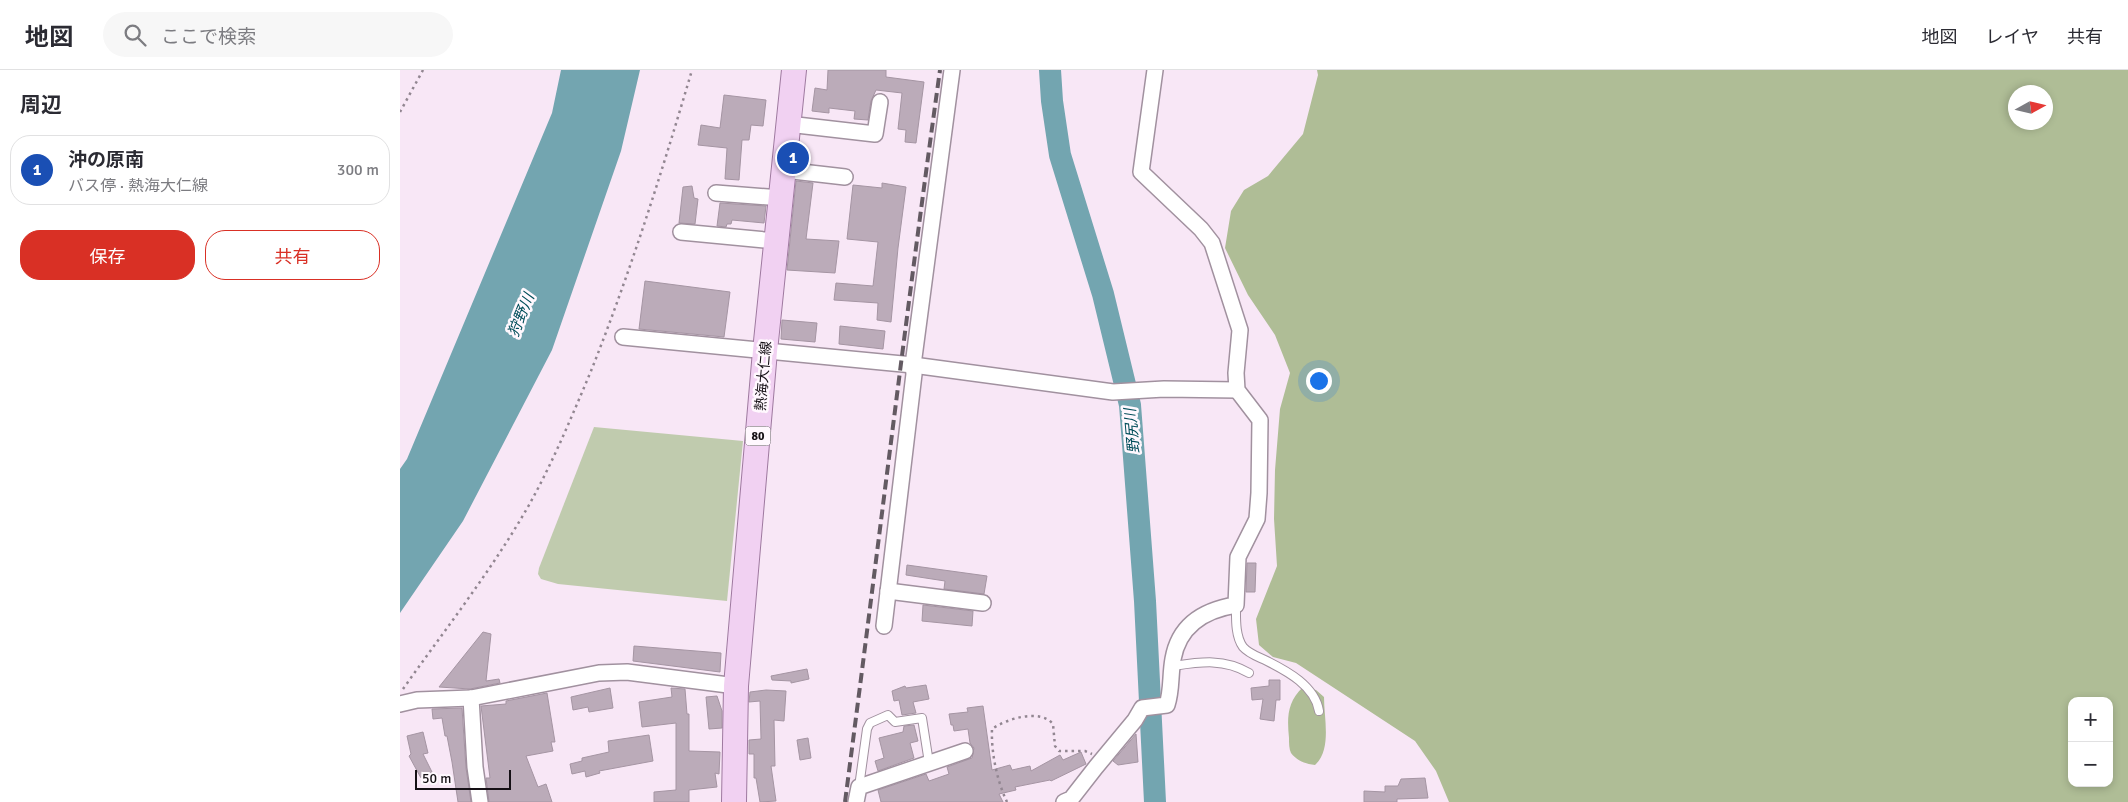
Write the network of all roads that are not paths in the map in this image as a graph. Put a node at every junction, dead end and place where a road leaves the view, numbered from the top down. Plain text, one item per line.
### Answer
1 (794, 70) edge
2 (952, 70) edge
3 (1154, 70) edge
4 (880, 102) dead end
5 (788, 124) junction
6 (784, 170) junction
7 (845, 177) dead end
8 (716, 193) dead end
9 (781, 198) junction
10 (682, 232) dead end
11 (776, 241) junction
12 (624, 337) dead end
13 (765, 351) junction
14 (913, 365) junction
15 (1237, 390) junction
16 (888, 591) junction
17 (984, 603) dead end
18 (1236, 605) junction
19 (884, 626) dead end
20 (1173, 666) junction
21 (1249, 673) dead end
22 (736, 686) junction
23 (471, 698) junction
24 (400, 704) edge
25 (1319, 711) dead end
26 (965, 750) dead end
27 (929, 763) junction
28 (859, 787) junction
29 (1069, 801) edge
30 (480, 802) edge
31 (734, 802) edge
32 (856, 802) edge

1 - 5 main road, 熱海大仁線 / 80
2 - 14 street
3 - 15 street
4 - 5 street
5 - 6 main road, 熱海大仁線 / 80
6 - 7 street
6 - 9 main road, 熱海大仁線 / 80
8 - 9 street
9 - 11 main road, 熱海大仁線 / 80
10 - 11 street
11 - 13 main road, 熱海大仁線 / 80
12 - 13 street
13 - 14 street
13 - 22 main road, 熱海大仁線 / 80
14 - 15 street
14 - 16 street
15 - 18 street
16 - 17 street
16 - 19 street
18 - 20 street
18 - 25 lane
20 - 21 lane
20 - 29 street
22 - 23 street
22 - 31 main road, 熱海大仁線 / 80
23 - 24 street
23 - 30 street
26 - 27 street
27 - 28 street
27 - 28 lane
28 - 32 street

